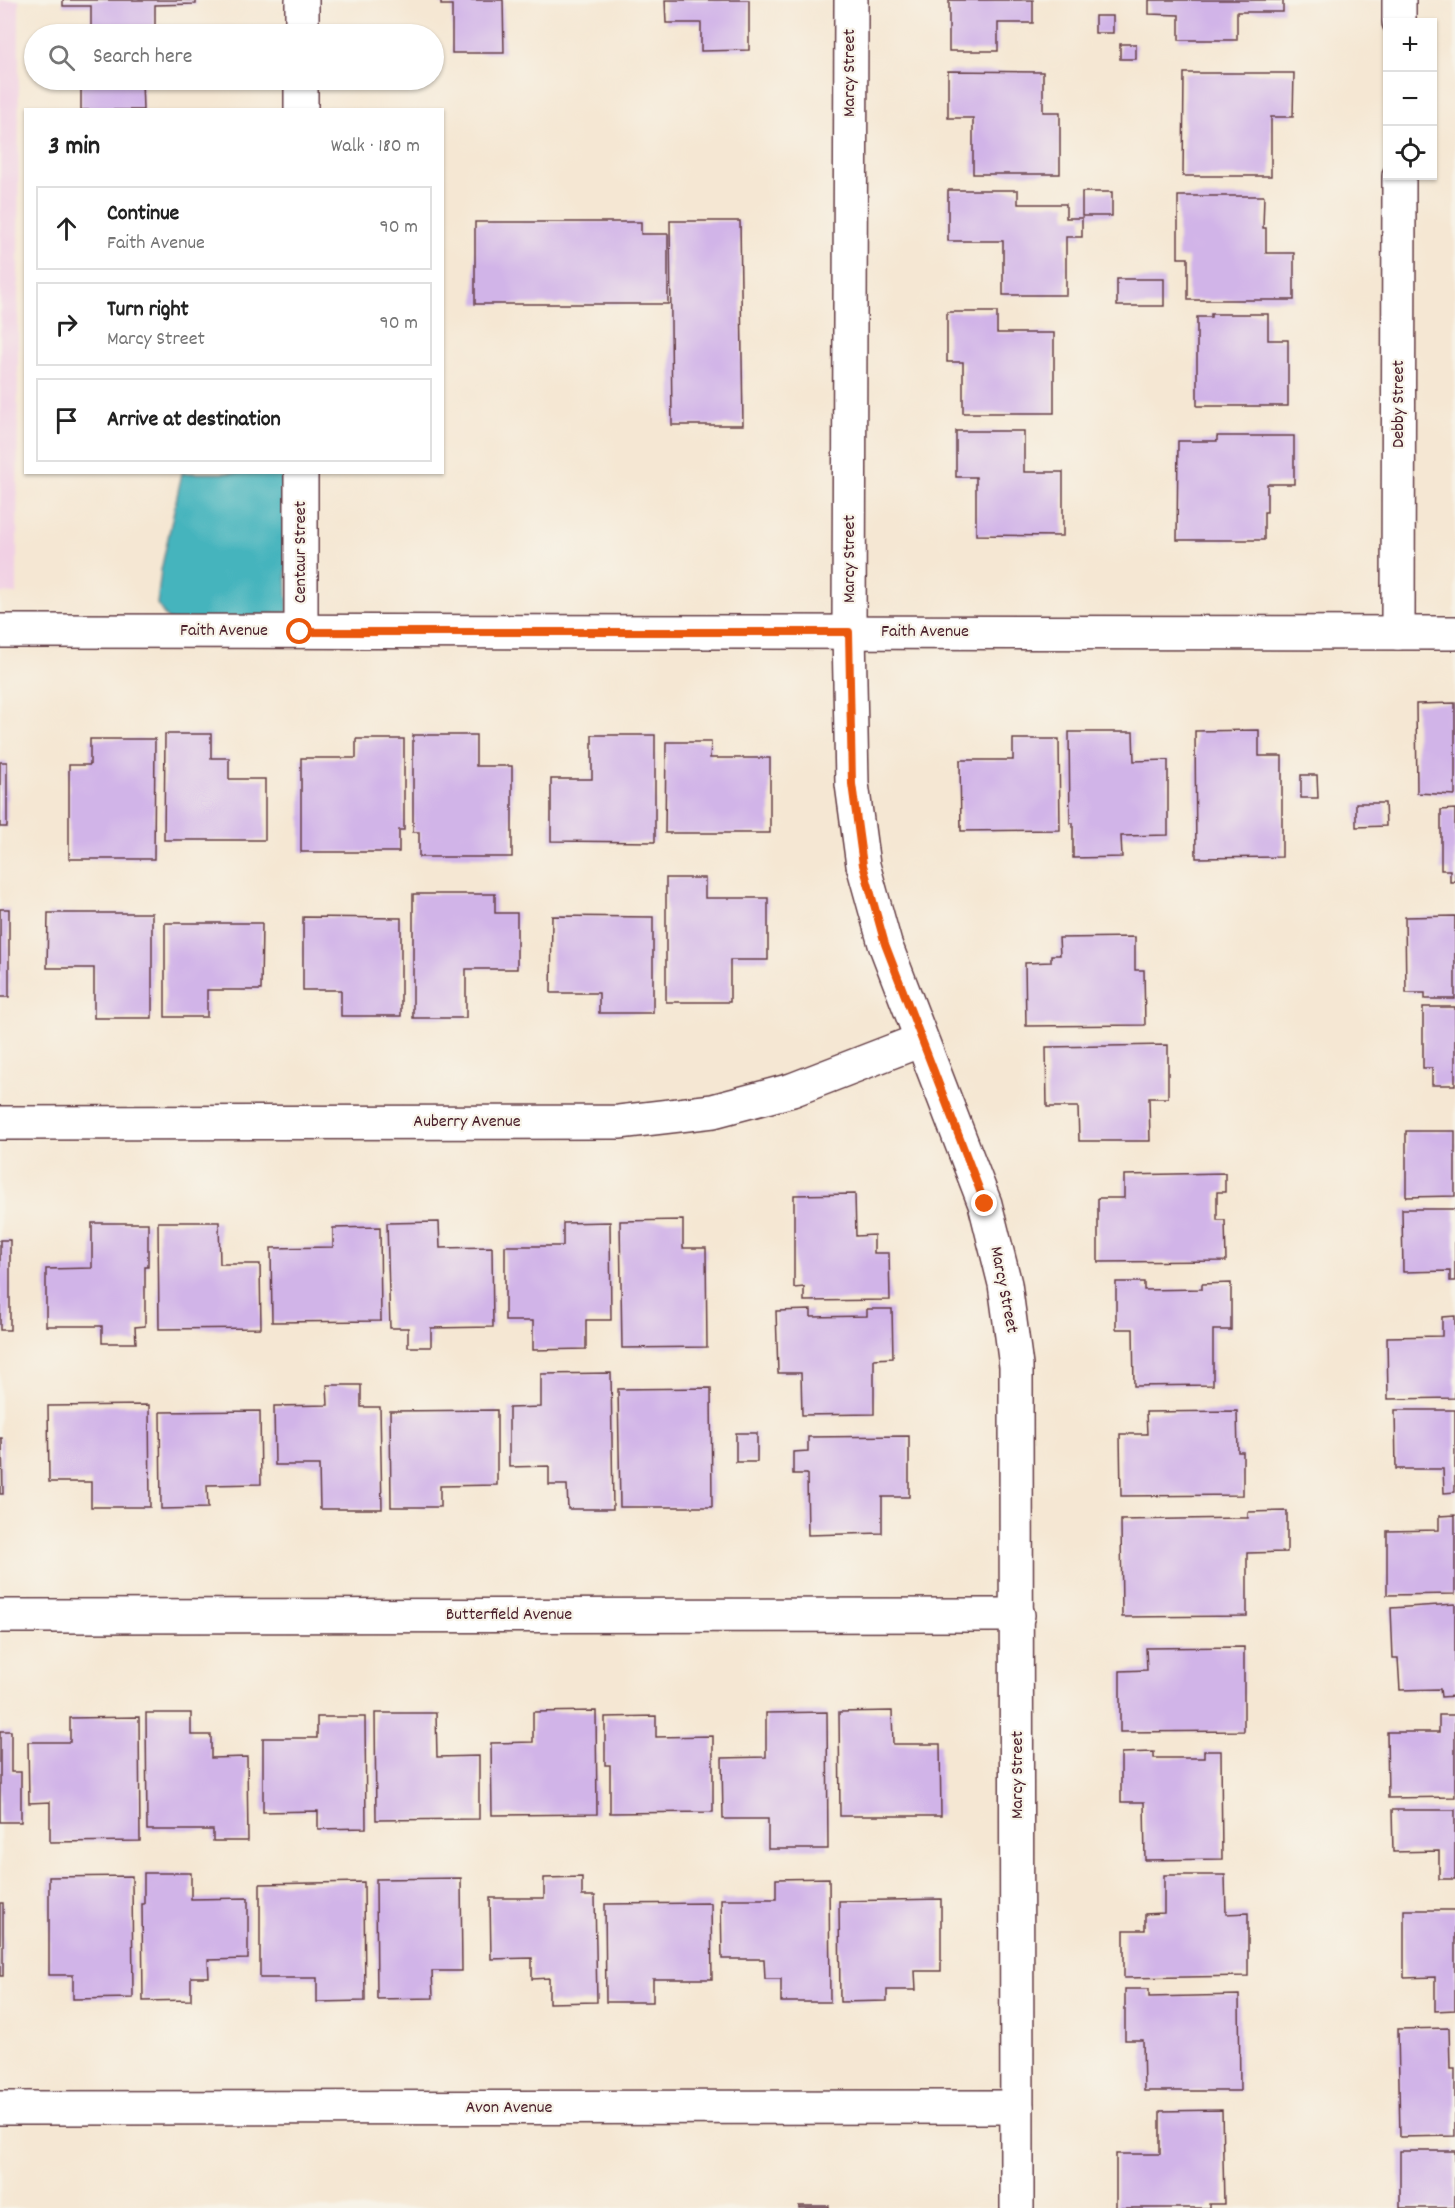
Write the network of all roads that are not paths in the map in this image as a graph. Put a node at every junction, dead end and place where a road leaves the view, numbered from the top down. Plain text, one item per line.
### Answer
1 (302, 0) edge
2 (850, 0) edge
3 (1400, 0) edge
4 (1400, 18) edge
5 (302, 24) edge
6 (302, 90) edge
7 (301, 108) edge
8 (1399, 180) edge
9 (301, 474) edge
10 (0, 632) edge
11 (300, 632) junction
12 (849, 632) junction
13 (1398, 633) junction
14 (1455, 633) edge
15 (921, 1040) junction
16 (0, 1123) edge
17 (1018, 1615) junction
18 (0, 1616) edge
19 (0, 2108) edge
20 (1017, 2108) junction
21 (1017, 2208) edge

1 - 5 street
2 - 12 street, Marcy Street
3 - 4 street
6 - 7 street
8 - 13 street, Debby Street
9 - 11 street, Centaur Street
10 - 11 street, Faith Avenue
11 - 12 street, Faith Avenue
12 - 13 street, Faith Avenue
12 - 15 street, Marcy Street
13 - 14 street, Faith Avenue
15 - 16 street, Auberry Avenue
15 - 17 street, Marcy Street
17 - 18 street, Butterfield Avenue
17 - 20 street, Marcy Street
19 - 20 street, Avon Avenue
20 - 21 street, Marcy Street

